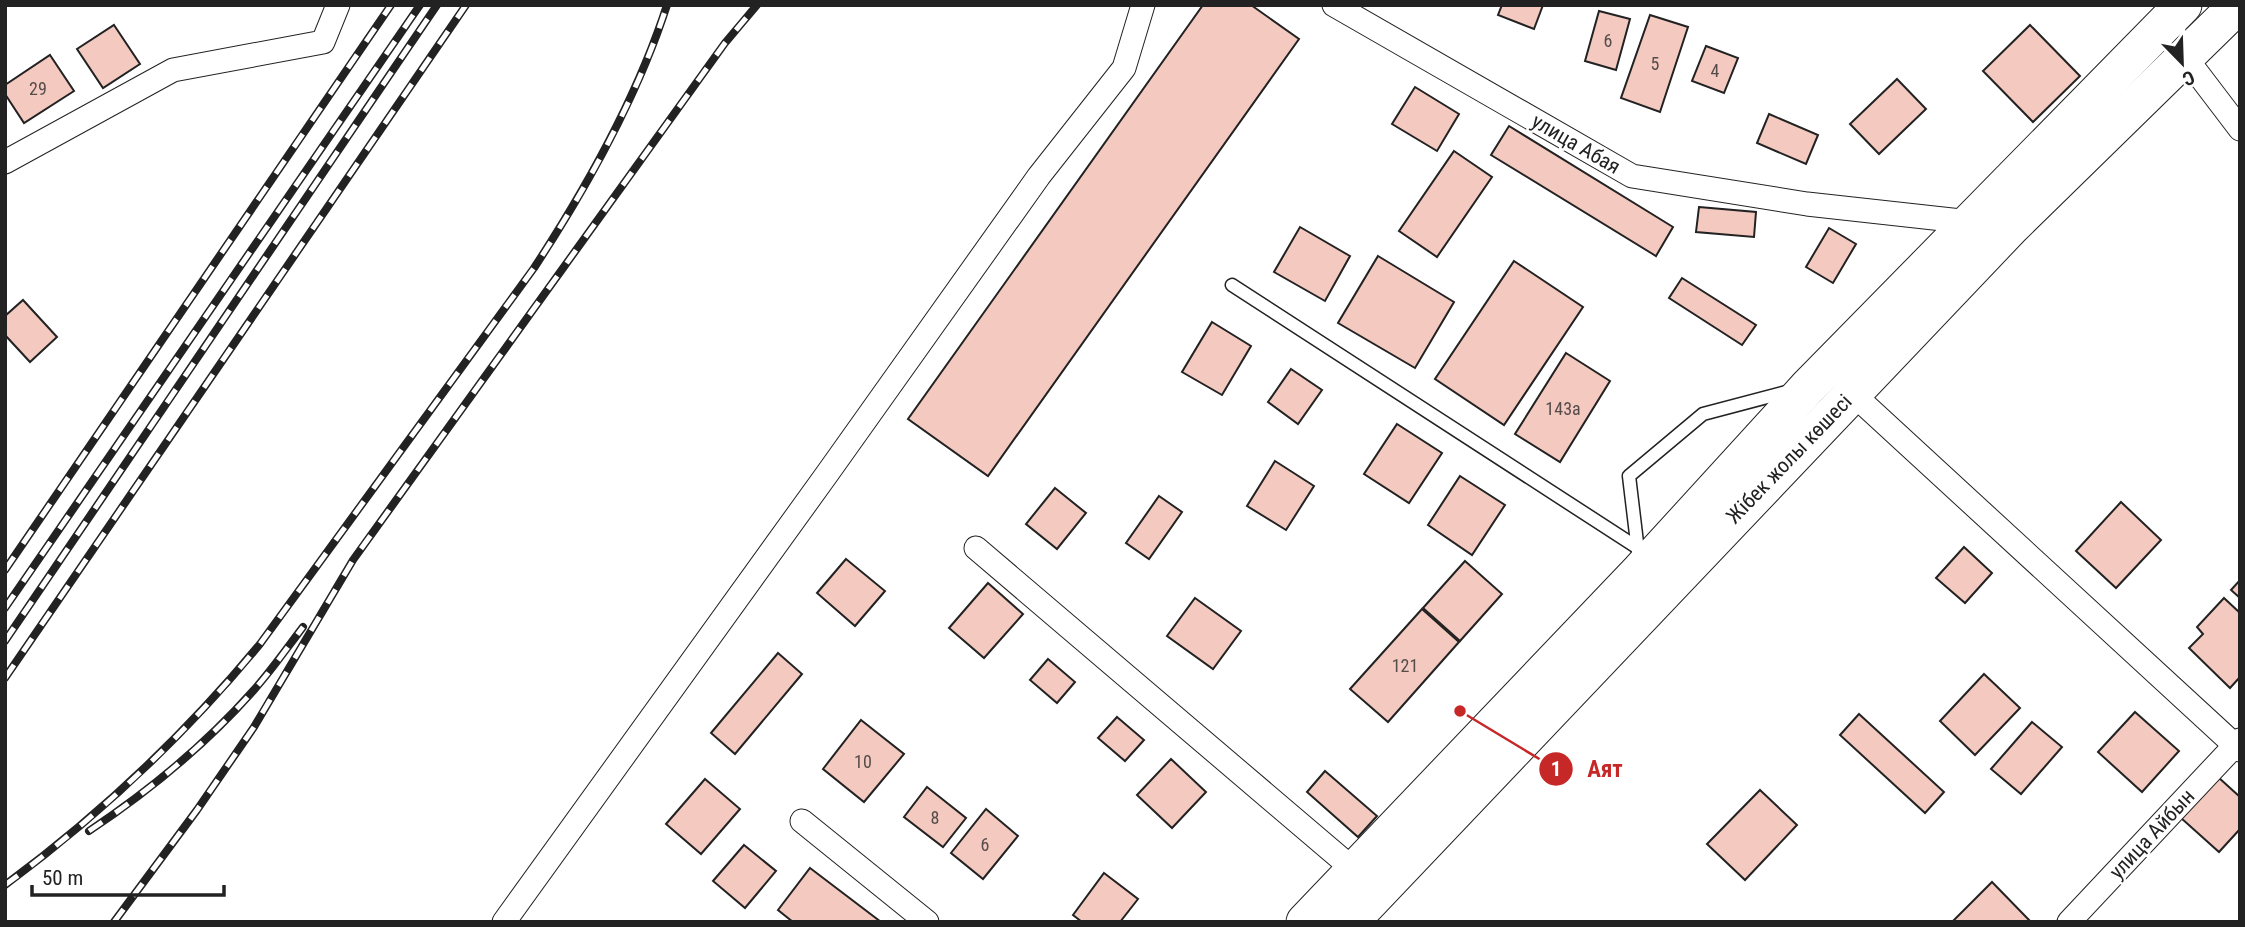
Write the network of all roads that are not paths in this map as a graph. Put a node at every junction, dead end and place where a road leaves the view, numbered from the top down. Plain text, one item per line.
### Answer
1 (338, 5) edge
2 (1143, 5) edge
3 (1335, 5) edge
4 (2183, 5) edge
5 (2238, 5) edge
6 (2186, 58) junction
7 (2240, 129) edge
8 (5, 162) edge
9 (1970, 222) junction
10 (1232, 285) dead end
11 (1808, 387) junction
12 (1853, 393) junction
13 (976, 548) dead end
14 (1639, 559) junction
15 (2238, 745) edge
16 (802, 821) dead end
17 (1353, 869) junction
18 (504, 922) edge
19 (928, 922) edge
20 (1305, 922) edge
21 (1350, 922) edge
22 (2069, 922) edge

1 - 8 street
2 - 18 street
3 - 9 street, улица Абая
4 - 9 main road, Жібек жолы көшесі
5 - 6 main road, Жібек жолы көшесі
6 - 7 street
6 - 12 main road, Жібек жолы көшесі
9 - 11 main road, Жібек жолы көшесі
10 - 14 lane
11 - 14 main road, Жібек жолы көшесі
11 - 14 lane
12 - 15 street
12 - 21 main road, Жібек жолы көшесі
13 - 17 street
14 - 17 main road, Жібек жолы көшесі
15 - 22 street, улица Айбын
16 - 19 street
17 - 20 main road, Жібек жолы көшесі

